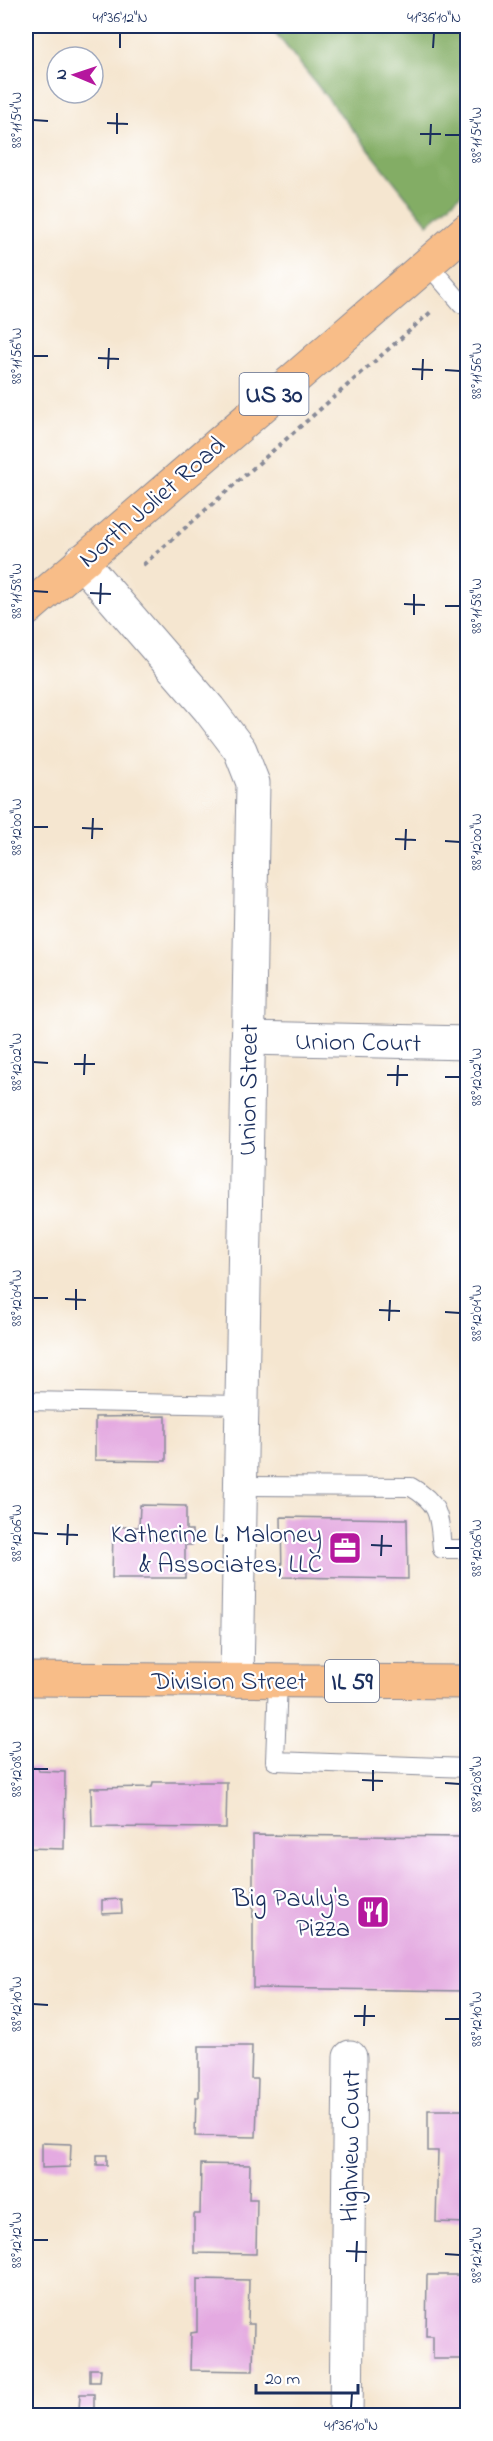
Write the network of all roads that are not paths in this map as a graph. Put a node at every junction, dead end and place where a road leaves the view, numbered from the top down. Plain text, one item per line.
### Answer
1 (468, 229) edge
2 (426, 262) junction
3 (460, 296) edge
4 (81, 561) junction
5 (26, 610) edge
6 (248, 1038) junction
7 (468, 1043) edge
8 (26, 1401) edge
9 (241, 1405) junction
10 (240, 1486) junction
11 (468, 1548) edge
12 (26, 1680) edge
13 (237, 1680) junction
14 (278, 1680) junction
15 (468, 1682) edge
16 (468, 1768) edge
17 (350, 2057) dead end
18 (346, 2415) edge

1 - 2 main road, North Joliet Road / US 30
2 - 3 lane
2 - 4 main road, North Joliet Road / US 30
4 - 5 main road, North Joliet Road / US 30
4 - 6 street, Union Street
6 - 7 street, Union Court
6 - 9 street, Union Street
8 - 9 lane
9 - 10 street, Union Street
10 - 11 lane
10 - 13 street, Union Street
12 - 13 main road, Division Street / IL 59
13 - 14 main road, Division Street / IL 59
14 - 15 main road, Division Street / IL 59
14 - 16 lane
17 - 18 street, Highview Court

